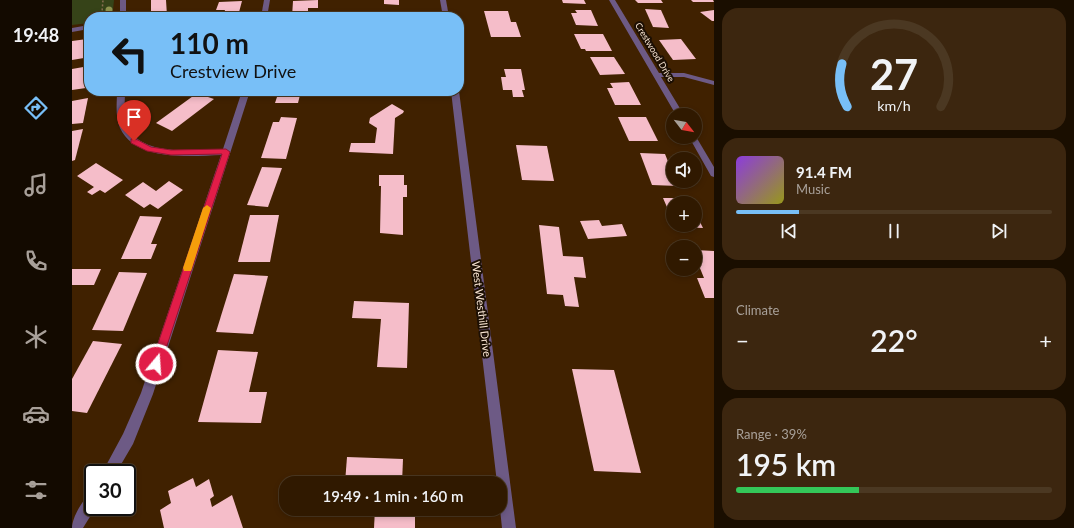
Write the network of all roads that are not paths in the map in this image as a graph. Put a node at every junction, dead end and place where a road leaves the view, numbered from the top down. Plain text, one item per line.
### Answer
1 (123, 0) edge
2 (267, 0) edge
3 (443, 0) edge
4 (612, 0) edge
5 (123, 12) edge
6 (265, 12) edge
7 (445, 12) edge
8 (84, 28) edge
9 (72, 30) edge
10 (657, 75) junction
11 (714, 84) edge
12 (121, 96) edge
13 (244, 96) edge
14 (456, 96) edge
15 (676, 108) edge
16 (697, 144) edge
17 (226, 152) junction
18 (714, 174) edge
19 (114, 464) edge
20 (84, 514) edge
21 (75, 528) edge
22 (509, 528) edge

1 - 5 street
2 - 6 street
3 - 7 street
4 - 10 street, Crestwood Drive
8 - 9 street
10 - 11 street
10 - 15 street, Crestwood Drive
12 - 17 street
13 - 17 street
14 - 22 street, West Westhill Drive
16 - 18 street
17 - 19 street
20 - 21 street

